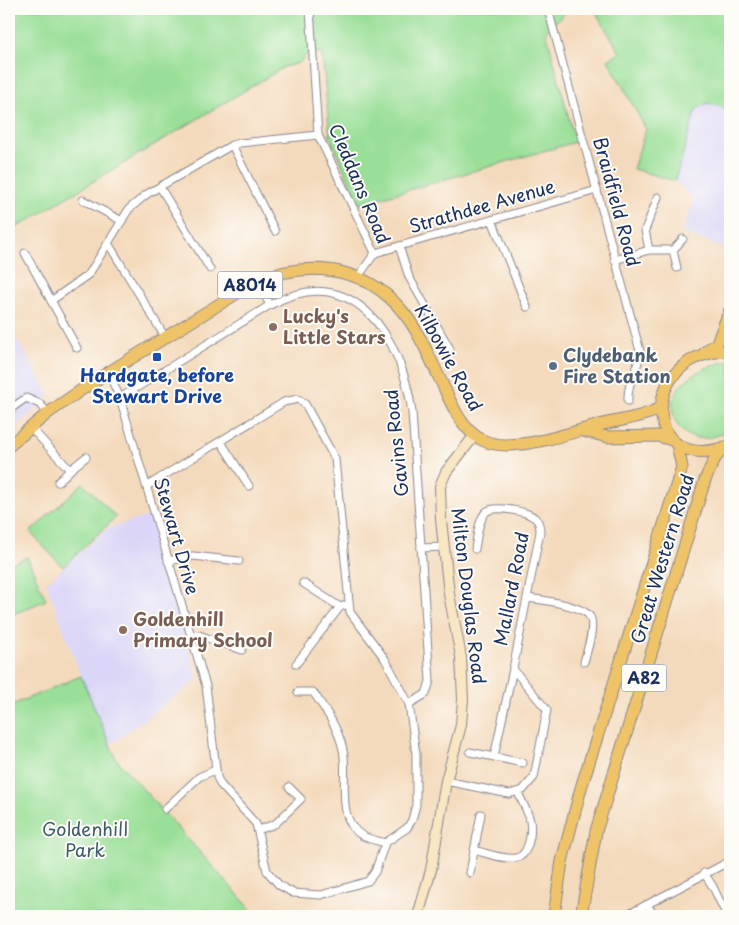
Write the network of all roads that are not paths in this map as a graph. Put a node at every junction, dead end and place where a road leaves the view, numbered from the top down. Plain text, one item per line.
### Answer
1 (310, 9) edge
2 (548, 9) edge
3 (318, 135) junction
4 (232, 145) junction
5 (160, 187) junction
6 (597, 190) junction
7 (658, 197) dead end
8 (83, 200) dead end
9 (122, 220) junction
10 (492, 220) junction
11 (276, 231) dead end
12 (683, 239) dead end
13 (108, 243) junction
14 (399, 246) junction
15 (649, 250) junction
16 (673, 250) junction
17 (25, 253) dead end
18 (375, 253) junction
19 (616, 260) junction
20 (677, 268) dead end
21 (210, 269) dead end
22 (358, 277) junction
23 (257, 281) junction
24 (51, 301) junction
25 (270, 305) junction
26 (527, 307) dead end
27 (730, 310) edge
28 (165, 337) junction
29 (77, 348) dead end
30 (450, 349) dead end
31 (730, 351) edge
32 (703, 354) junction
33 (108, 372) junction
34 (120, 398) junction
35 (628, 401) dead end
36 (661, 408) junction
37 (9, 410) edge
38 (48, 413) junction
39 (31, 428) junction
40 (583, 431) junction
41 (475, 435) junction
42 (221, 442) junction
43 (675, 442) junction
44 (9, 446) edge
45 (727, 446) edge
46 (86, 457) dead end
47 (70, 470) junction
48 (58, 482) dead end
49 (147, 486) junction
50 (249, 486) dead end
51 (444, 547) junction
52 (421, 548) junction
53 (475, 549) dead end
54 (168, 561) junction
55 (238, 561) dead end
56 (303, 582) dead end
57 (527, 598) junction
58 (349, 604) junction
59 (340, 606) junction
60 (190, 637) junction
61 (242, 650) dead end
62 (584, 662) dead end
63 (296, 664) dead end
64 (513, 669) junction
65 (298, 692) dead end
66 (408, 704) junction
67 (470, 752) dead end
68 (494, 757) junction
69 (523, 763) dead end
70 (215, 770) junction
71 (446, 781) junction
72 (289, 787) dead end
73 (518, 792) junction
74 (165, 809) dead end
75 (481, 814) dead end
76 (258, 830) junction
77 (385, 842) junction
78 (474, 850) junction
79 (730, 861) edge
80 (470, 873) dead end
81 (704, 873) junction
82 (647, 905) junction
83 (418, 916) edge
84 (554, 916) edge
85 (581, 916) edge
86 (625, 916) edge
87 (654, 916) edge
88 (727, 916) edge

1 - 3 street, Cleddans Road
2 - 6 street, Braidfield Road
3 - 4 street
3 - 18 street, Cleddans Road
4 - 5 street
4 - 11 street
5 - 9 street
5 - 21 street
6 - 10 street, Strathdee Avenue
6 - 19 street, Braidfield Road
7 - 15 street
8 - 9 street
9 - 13 street
10 - 14 street, Strathdee Avenue
10 - 26 street
12 - 16 street
13 - 24 street
13 - 28 street
14 - 18 street, Strathdee Avenue
14 - 30 street
15 - 16 street
15 - 19 street
16 - 20 street
17 - 24 street
18 - 22 street, Cleddans Road
19 - 35 street, Braidfield Road
22 - 23 main road, Kilbowie Road / A8014
22 - 41 main road, Kilbowie Road / A8014
23 - 25 street
23 - 28 main road, Kilbowie Road / A8014
24 - 29 street
25 - 34 street, Gavins Road
25 - 52 street, Gavins Road
27 - 32 main road
28 - 33 main road, Kilbowie Road / A8014
31 - 32 main road
32 - 36 main road
33 - 34 street, Stewart Drive
33 - 38 main road, Kilbowie Road / A8014
34 - 49 street, Stewart Drive
36 - 40 main road, Kilbowie Road / A8014
36 - 43 main road, A82
37 - 38 street
38 - 39 main road, Kilbowie Road / A8014
39 - 44 main road, Kilbowie Road / A8014
39 - 47 street
40 - 41 main road, Kilbowie Road / A8014
40 - 43 main road, Kilbowie Road / A8014
41 - 51 street, Milton Douglas Road
42 - 49 street
42 - 50 street
42 - 58 street
43 - 45 main road, A82
43 - 84 main road, Great Western Road / A82
45 - 85 main road, Great Western Road / A82
46 - 47 street
47 - 48 street
49 - 54 street, Stewart Drive
51 - 52 street
51 - 71 street, Milton Douglas Road
52 - 66 street, Gavins Road
53 - 57 street, Mallard Road
54 - 55 street
54 - 60 street, Stewart Drive
56 - 59 street
57 - 62 street
57 - 64 street, Mallard Road
58 - 59 street
58 - 66 street
59 - 63 street
60 - 61 street
60 - 70 street, Stewart Drive
64 - 68 street, Mallard Road
64 - 73 street, Mallard Road
65 - 77 street
66 - 77 street
67 - 68 street
68 - 69 street
70 - 74 street
70 - 76 street, Stewart Drive
71 - 73 street
71 - 83 street, Milton Douglas Road
72 - 76 street
73 - 78 street
75 - 78 street
76 - 77 street, Stewart Drive
78 - 80 street
79 - 81 street
81 - 82 street
81 - 88 street
82 - 86 street
82 - 87 street

